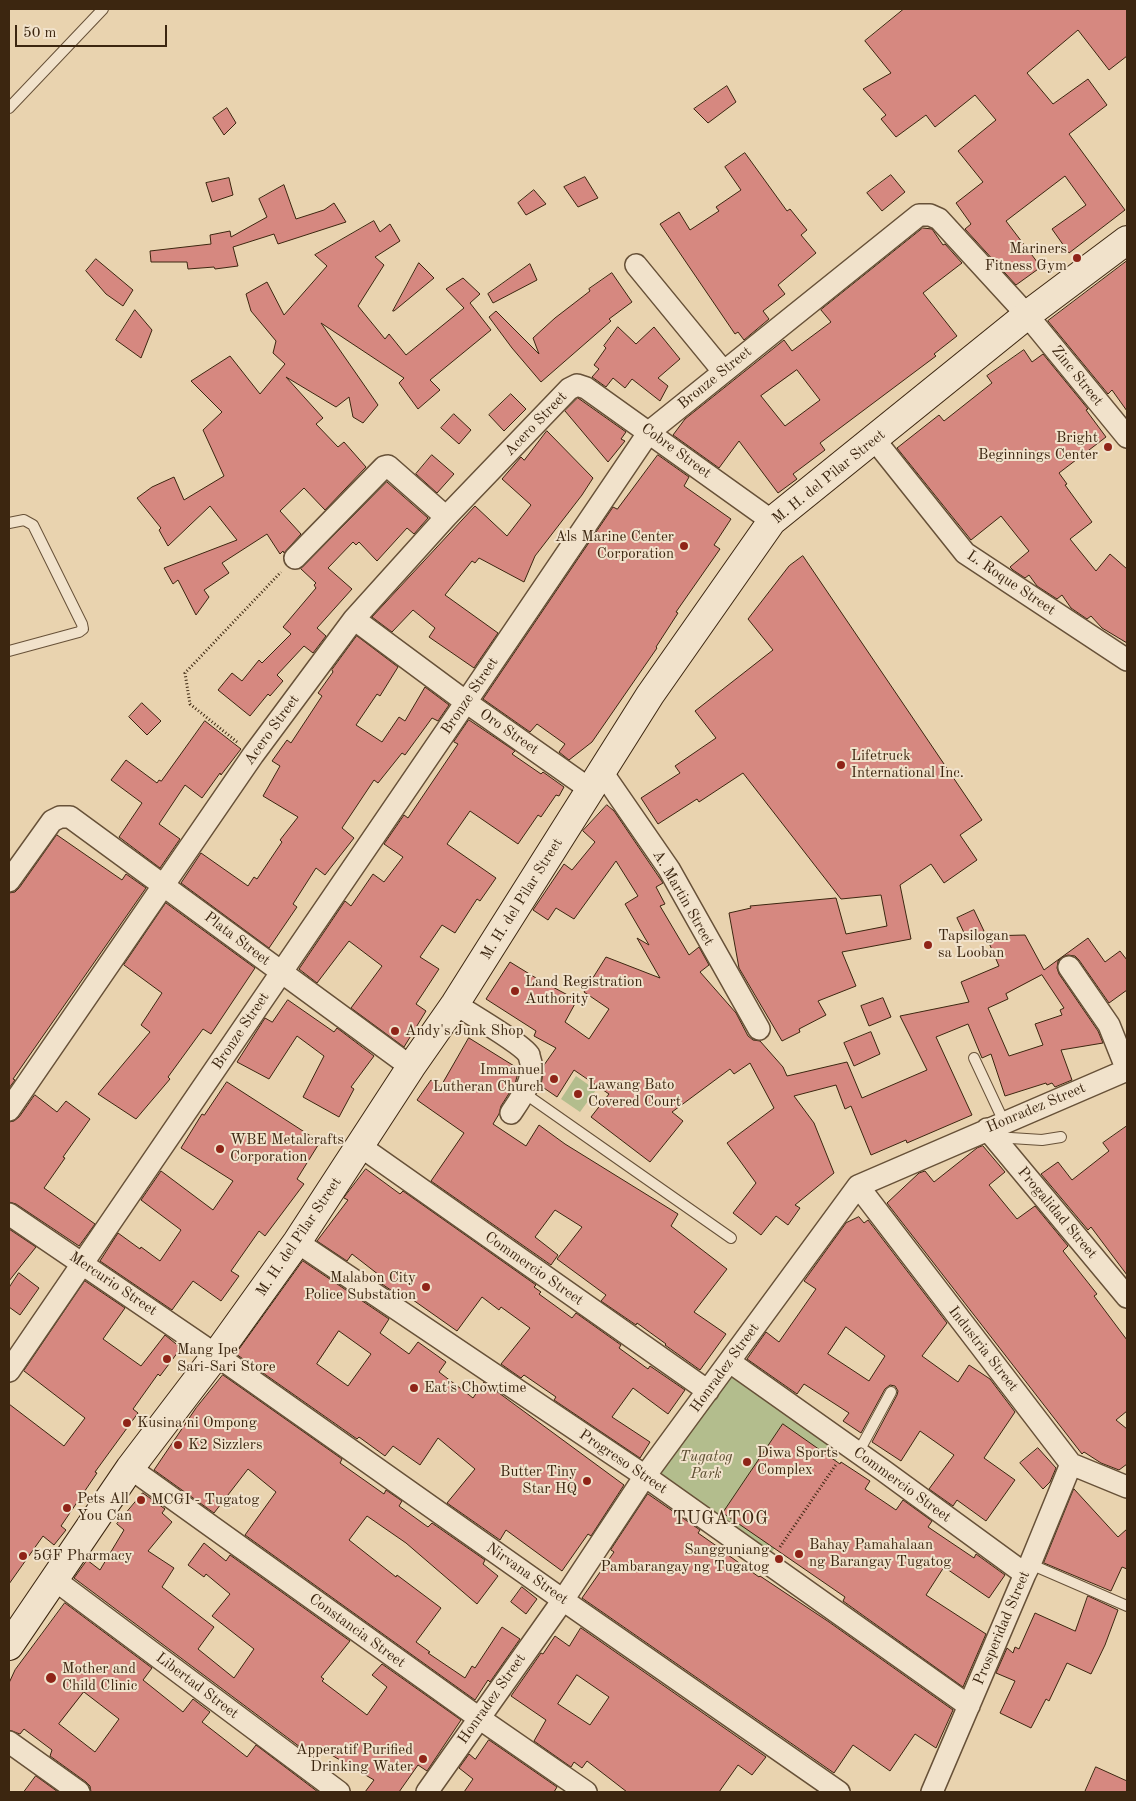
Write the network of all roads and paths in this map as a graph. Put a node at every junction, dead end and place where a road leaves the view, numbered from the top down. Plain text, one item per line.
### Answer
1 (102, 9) edge
2 (9, 108) edge
3 (1127, 240) edge
4 (636, 265) dead end
5 (1027, 315) junction
6 (723, 371) junction
7 (577, 385) joint
8 (649, 432) junction
9 (1127, 437) edge
10 (874, 439) junction
11 (446, 517) junction
12 (772, 521) junction
13 (9, 522) edge
14 (295, 558) joint
15 (354, 619) junction
16 (9, 651) edge
17 (1127, 660) edge
18 (466, 702) junction
19 (253, 755) junction
20 (596, 781) junction
21 (9, 882) edge
22 (164, 886) junction
23 (1069, 967) dead end
24 (281, 972) junction
25 (455, 1004) junction
26 (759, 1029) dead end
27 (974, 1058) dead end
28 (411, 1067) junction
29 (1127, 1070) edge
30 (524, 1093) junction
31 (9, 1110) edge
32 (511, 1113) dead end
33 (995, 1129) junction
34 (1061, 1137) dead end
35 (360, 1146) junction
36 (858, 1186) junction
37 (9, 1214) edge
38 (731, 1238) dead end
39 (297, 1242) junction
40 (82, 1263) junction
41 (1127, 1297) edge
42 (216, 1355) junction
43 (730, 1362) junction
44 (9, 1371) edge
45 (708, 1391) junction
46 (891, 1392) dead end
47 (853, 1449) junction
48 (1072, 1464) junction
49 (130, 1468) junction
50 (645, 1476) junction
51 (1127, 1487) edge
52 (769, 1564) junction
53 (1027, 1569) junction
54 (55, 1580) junction
55 (563, 1600) junction
56 (1127, 1606) edge
57 (9, 1646) edge
58 (968, 1706) junction
59 (479, 1718) junction
60 (9, 1742) edge
61 (79, 1792) edge
62 (339, 1792) edge
63 (427, 1792) edge
64 (586, 1792) edge
65 (839, 1792) edge
66 (932, 1792) edge

1 - 2 lane
3 - 5 main road, M. H. del Pilar Street
4 - 6 street
5 - 6 street, Bronze Street
5 - 9 street, Zinc Street
5 - 10 main road, M. H. del Pilar Street
6 - 8 street, Bronze Street
7 - 8 street, Cobre Street
7 - 11 street, Acero Street
8 - 12 street, Cobre Street
8 - 18 street, Bronze Street
10 - 12 main road, M. H. del Pilar Street
10 - 17 street, L. Roque Street
11 - 14 street
11 - 15 street, Acero Street
12 - 20 main road, M. H. del Pilar Street
13 - 16 lane
14 - 19 path
15 - 18 street, Oro Street
15 - 19 street, Acero Street
18 - 20 street, Oro Street
18 - 24 street, Bronze Street
19 - 22 street, Acero Street
20 - 25 main road, M. H. del Pilar Street
20 - 26 street, A. Martin Street
21 - 22 street, Plata Street
22 - 24 street, Plata Street
22 - 31 street, Acero Street
23 - 29 street
24 - 28 street, Plata Street
24 - 40 street, Bronze Street
25 - 28 main road, M. H. del Pilar Street
25 - 30 street
27 - 33 lane
28 - 35 main road, M. H. del Pilar Street
29 - 33 street, Honradez Street
30 - 32 street
30 - 38 lane
33 - 34 lane
33 - 36 street, Honradez Street
33 - 41 street, Progalidad Street
35 - 39 main road, M. H. del Pilar Street
35 - 45 street, Commercio Street
36 - 43 street, Honradez Street
36 - 48 street, Industria Street
37 - 40 street, Mercurio Street
39 - 42 main road, M. H. del Pilar Street
39 - 50 street, Progreso Street
40 - 42 street, Mercurio Street
40 - 44 street, Bronze Street
42 - 49 main road, M. H. del Pilar Street
42 - 55 street, Nirvana Street
43 - 45 street, Honradez Street
43 - 47 street, Commercio Street
45 - 50 street, Honradez Street
46 - 47 lane
47 - 52 path
47 - 53 street, Commercio Street
48 - 51 street, Industria Street
48 - 53 street, Prosperidad Street
49 - 54 main road, M. H. del Pilar Street
49 - 59 street, Constancia Street
50 - 52 street, Progreso Street
50 - 55 street, Honradez Street
52 - 58 street, Progreso Street
53 - 56 lane
53 - 58 street, Prosperidad Street
54 - 57 main road, M. H. del Pilar Street
54 - 62 street, Libertad Street
55 - 59 street, Honradez Street
55 - 65 street, Nirvana Street
58 - 66 street, Prosperidad Street
59 - 63 street, Honradez Street
59 - 64 street, Constancia Street
60 - 61 street

